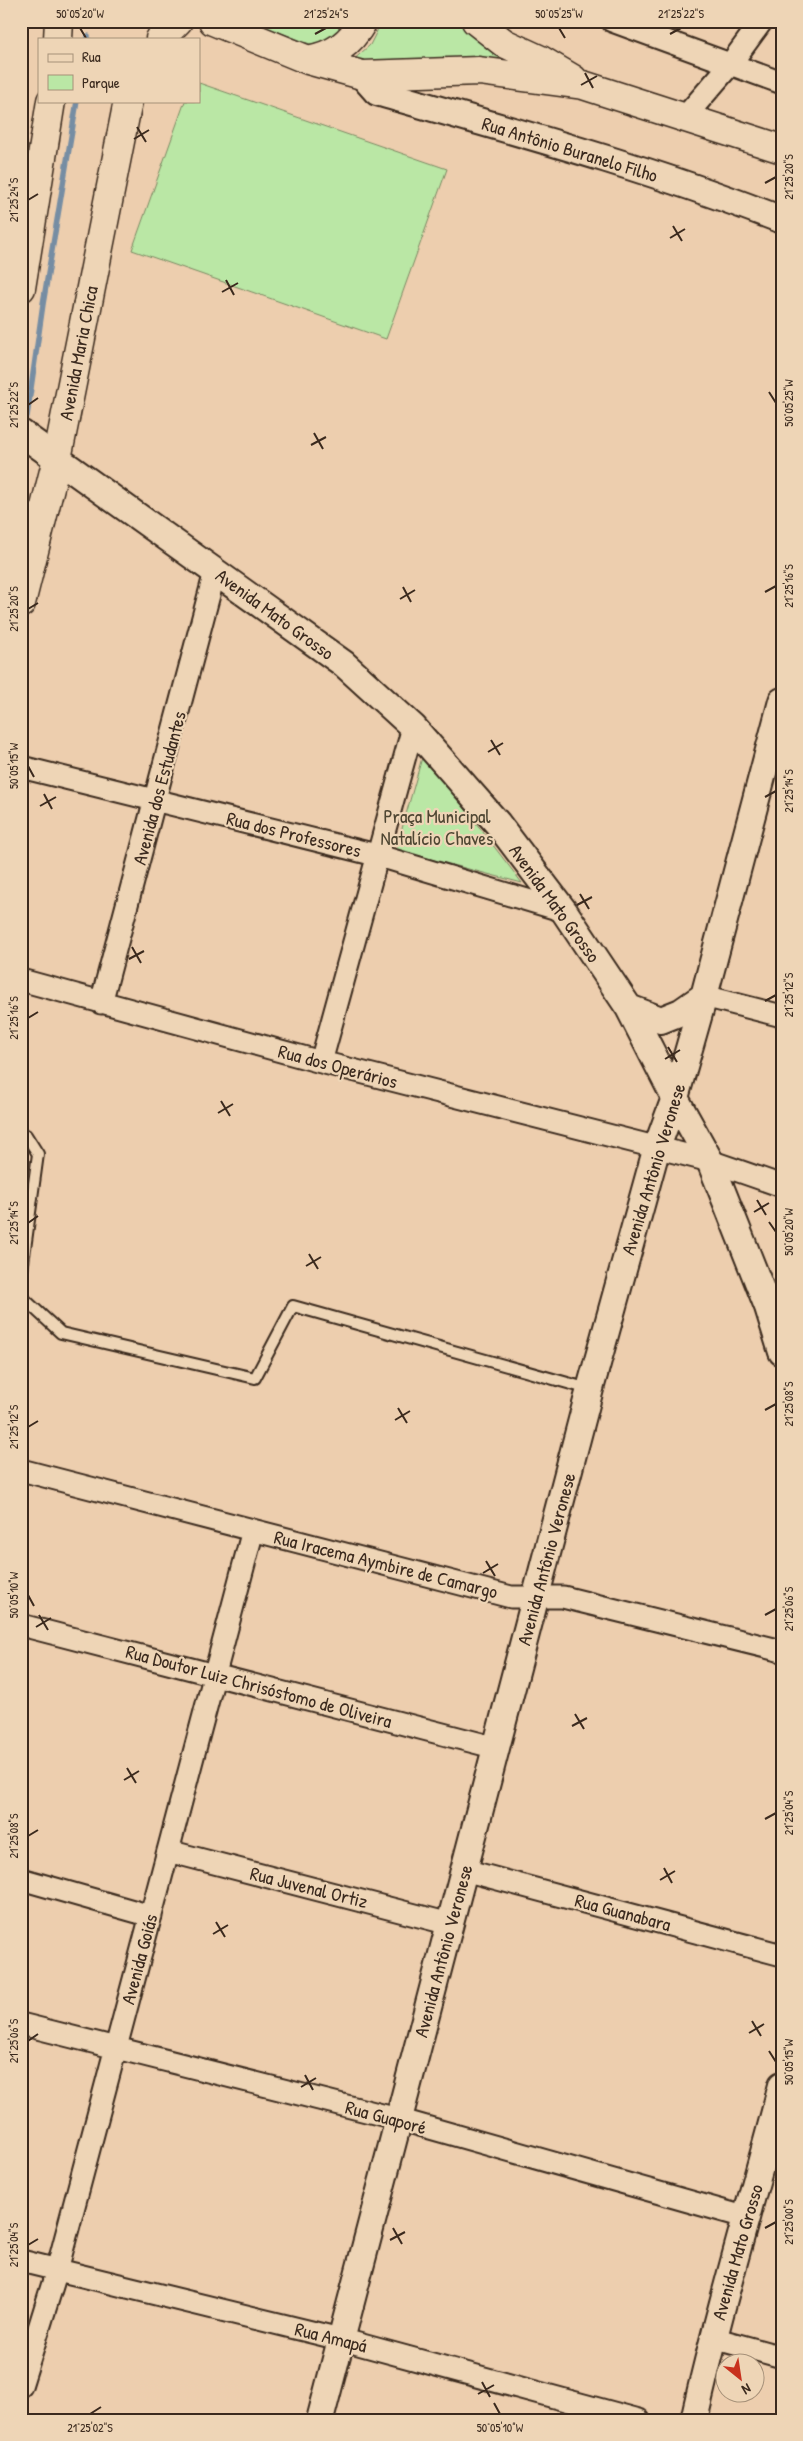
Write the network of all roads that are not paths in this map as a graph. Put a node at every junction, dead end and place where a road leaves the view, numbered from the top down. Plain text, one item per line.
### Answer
1 (59, 21) edge
2 (178, 21) edge
3 (213, 21) edge
4 (363, 21) edge
5 (476, 21) edge
6 (612, 21) edge
7 (762, 21) edge
8 (58, 38) edge
9 (161, 38) edge
10 (308, 60) junction
11 (729, 66) junction
12 (362, 75) junction
13 (782, 83) edge
14 (583, 85) junction
15 (52, 102) edge
16 (128, 102) edge
17 (684, 118) junction
18 (782, 149) edge
19 (782, 220) edge
20 (21, 288) edge
21 (21, 433) edge
22 (58, 458) junction
23 (215, 572) junction
24 (21, 603) edge
25 (782, 701) edge
26 (412, 727) junction
27 (21, 768) edge
28 (156, 800) junction
29 (376, 854) junction
30 (564, 911) junction
31 (21, 980) edge
32 (704, 996) junction
33 (101, 1003) junction
34 (629, 1008) junction
35 (782, 1016) edge
36 (321, 1062) junction
37 (675, 1098) junction
38 (21, 1133) edge
39 (657, 1147) junction
40 (710, 1161) junction
41 (782, 1186) edge
42 (21, 1278) edge
43 (21, 1296) edge
44 (782, 1352) edge
45 (590, 1389) junction
46 (21, 1470) edge
47 (253, 1530) junction
48 (536, 1597) junction
49 (21, 1625) edge
50 (782, 1652) edge
51 (214, 1674) junction
52 (497, 1748) junction
53 (168, 1851) junction
54 (464, 1870) junction
55 (21, 1879) edge
56 (150, 1916) junction
57 (450, 1924) junction
58 (782, 1955) edge
59 (21, 2024) edge
60 (115, 2049) junction
61 (782, 2085) edge
62 (398, 2119) junction
63 (748, 2218) junction
64 (21, 2261) edge
65 (57, 2270) junction
66 (340, 2338) junction
67 (712, 2338) junction
68 (782, 2357) edge
69 (21, 2386) edge
70 (320, 2420) edge
71 (639, 2420) edge
72 (694, 2420) edge

1 - 8 main road
2 - 9 main road
3 - 10 main road
4 - 10 main road
5 - 14 main road
6 - 11 street
7 - 11 street
10 - 12 main road
11 - 13 street
11 - 17 street
12 - 14 main road
12 - 19 street, Rua Antônio Buranelo Filho
14 - 17 main road
15 - 20 main road
16 - 22 main road, Avenida Maria Chica
17 - 18 main road
21 - 22 street, Avenida Mato Grosso
22 - 23 street, Avenida Mato Grosso
22 - 24 main road, Avenida Maria Chica
23 - 26 street, Avenida Mato Grosso
23 - 28 street, Avenida dos Estudantes
25 - 32 street, Avenida Antônio Veronese
26 - 29 street
26 - 30 street, Avenida Mato Grosso
27 - 28 street, Rua dos Professores
28 - 29 street, Rua dos Professores
28 - 33 street, Avenida dos Estudantes
29 - 30 street, Rua dos Professores
29 - 36 street
30 - 34 street, Avenida Mato Grosso
31 - 33 street, Rua dos Operários
32 - 34 street
32 - 35 street
32 - 37 street, Avenida Antônio Veronese
33 - 36 street, Rua dos Operários
34 - 37 street, Avenida Mato Grosso
36 - 39 street, Rua dos Operários
37 - 39 street, Avenida Antônio Veronese
37 - 40 street, Avenida Mato Grosso
38 - 42 lane
39 - 40 street, Rua dos Operários
39 - 45 street, Avenida Antônio Veronese
40 - 41 street, Rua dos Operários
40 - 44 street, Avenida Mato Grosso
43 - 45 lane
45 - 48 street, Avenida Antônio Veronese
46 - 47 street, Rua Iracema Aymbire de Camargo
47 - 48 street, Rua Iracema Aymbire de Camargo
47 - 51 street, Avenida Goiás
48 - 50 street, Rua Iracema Aymbire de Camargo
48 - 52 street, Avenida Antônio Veronese
49 - 51 street, Rua Doutor Luiz Chrisóstomo de Oliveira
51 - 52 street, Rua Doutor Luiz Chrisóstomo de Oliveira
51 - 53 street, Avenida Goiás
52 - 54 street, Avenida Antônio Veronese
53 - 56 street, Avenida Goiás
53 - 57 street, Rua Juvenal Ortiz
54 - 57 street, Avenida Antônio Veronese
54 - 58 street, Rua Guanabara
55 - 56 street
56 - 60 street, Avenida Goiás
57 - 62 street, Avenida Antônio Veronese
59 - 60 street, Rua Guaporé
60 - 62 street, Rua Guaporé
60 - 65 street, Avenida Goiás
61 - 63 street, Avenida Mato Grosso
62 - 63 street, Rua Guaporé
62 - 66 street, Avenida Antônio Veronese
63 - 67 street, Avenida Mato Grosso
64 - 65 street, Rua Amapá
65 - 66 street, Rua Amapá
65 - 69 street, Avenida Goiás
66 - 70 street, Avenida Antônio Veronese
66 - 71 street, Rua Amapá
67 - 68 street
67 - 72 street, Avenida Mato Grosso

